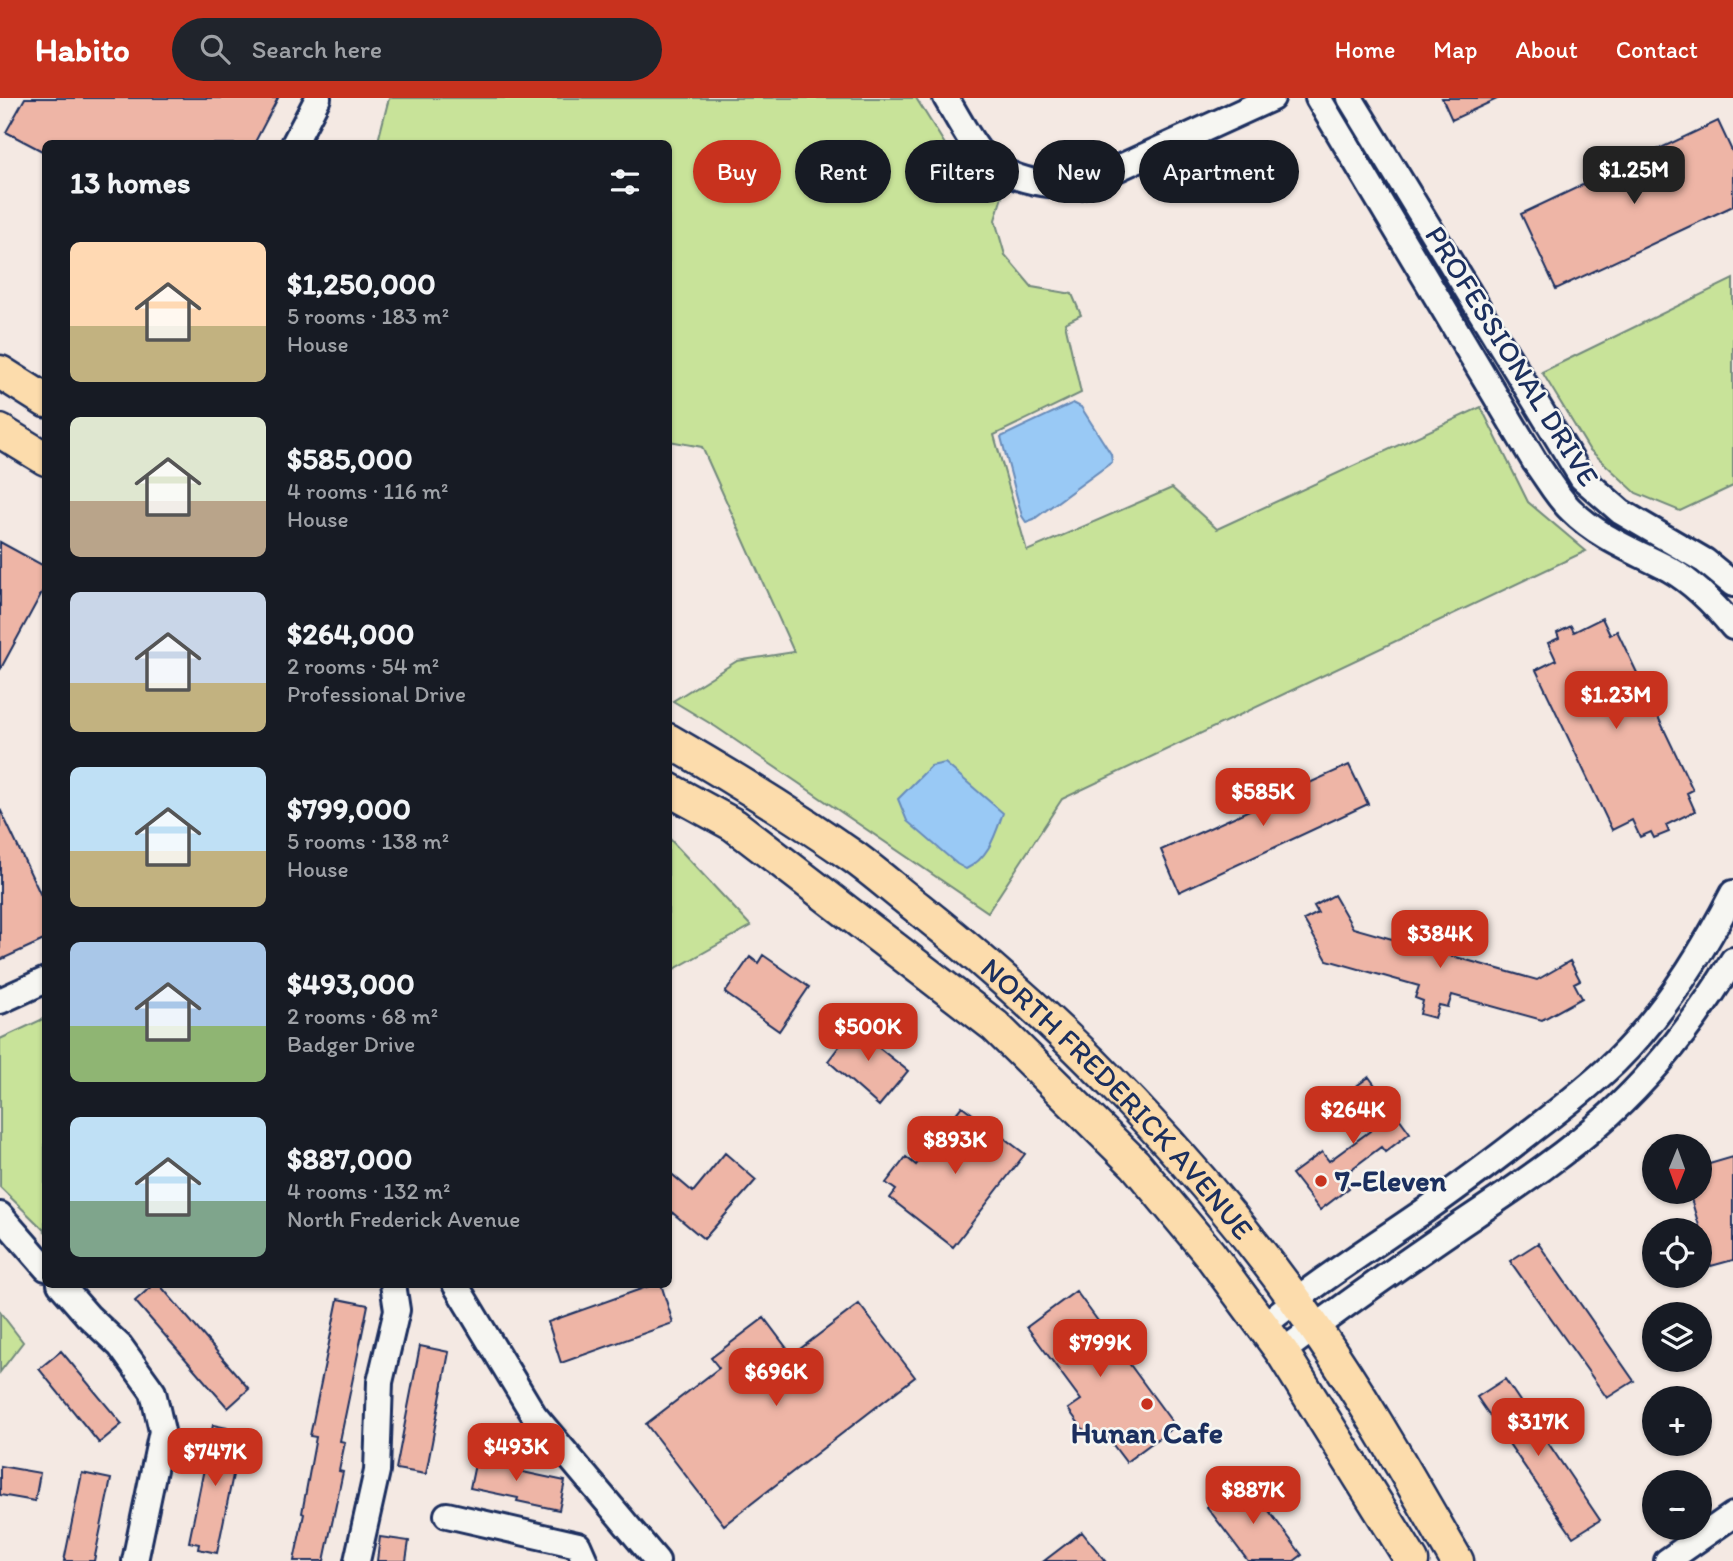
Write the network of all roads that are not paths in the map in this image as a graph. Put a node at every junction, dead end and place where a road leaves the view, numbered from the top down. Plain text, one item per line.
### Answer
1 (318, 98) edge
2 (946, 98) edge
3 (1272, 98) edge
4 (1318, 98) edge
5 (1350, 98) edge
6 (296, 140) edge
7 (0, 372) edge
8 (42, 398) edge
9 (0, 431) edge
10 (42, 457) edge
11 (1733, 584) edge
12 (1733, 627) edge
13 (672, 742) edge
14 (672, 791) edge
15 (1733, 892) edge
16 (1733, 960) edge
17 (42, 982) edge
18 (0, 1001) edge
19 (0, 1215) edge
20 (42, 1263) edge
21 (64, 1288) edge
22 (394, 1288) edge
23 (457, 1288) edge
24 (1294, 1300) junction
25 (1263, 1326) junction
26 (1315, 1327) junction
27 (1282, 1352) junction
28 (447, 1515) dead end
29 (1733, 1515) edge
30 (135, 1561) edge
31 (357, 1561) edge
32 (586, 1561) edge
33 (657, 1561) edge
34 (1412, 1561) edge
35 (1457, 1561) edge
36 (1667, 1561) edge

1 - 6 street
2 - 3 street
4 - 12 street, PROFESSIONAL DRIVE
5 - 11 street, PROFESSIONAL DRIVE
7 - 8 main road
9 - 10 main road
13 - 24 main road, NORTH FREDERICK AVENUE
14 - 25 main road, NORTH FREDERICK AVENUE
15 - 24 street
16 - 26 street
17 - 18 street
19 - 20 street
21 - 30 street
22 - 31 street
23 - 33 street
24 - 25 street
24 - 26 main road, NORTH FREDERICK AVENUE
25 - 27 main road, NORTH FREDERICK AVENUE
26 - 27 street
26 - 35 main road, NORTH FREDERICK AVENUE
27 - 34 main road, NORTH FREDERICK AVENUE
28 - 32 street
29 - 36 street

